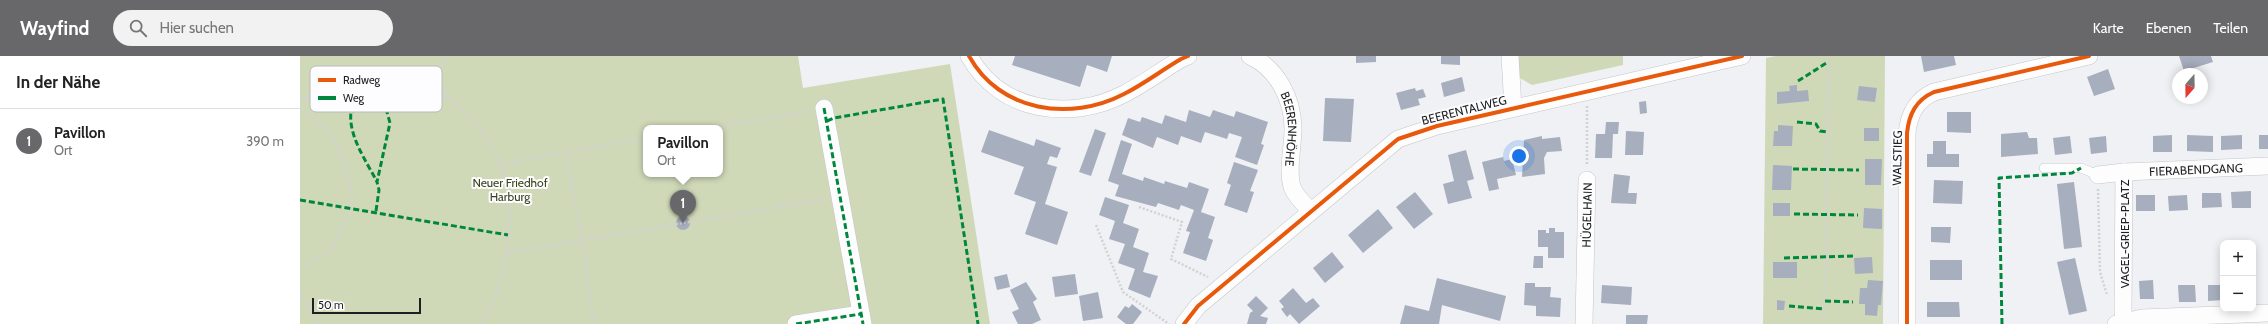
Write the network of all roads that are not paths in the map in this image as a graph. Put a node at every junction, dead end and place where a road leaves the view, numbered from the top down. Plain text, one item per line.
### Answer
1 (969, 56) edge
2 (1188, 56) edge
3 (1250, 56) edge
4 (1510, 56) edge
5 (1742, 56) edge
6 (2089, 56) edge
7 (824, 108) road end
8 (1513, 108) junction
9 (2268, 166) edge
10 (2044, 168) dead end
11 (2124, 172) junction
12 (2098, 175) joint
13 (1587, 180) road end
14 (1311, 211) junction
15 (2268, 313) edge
16 (862, 319) edge
17 (2121, 322) edge
18 (796, 324) edge
19 (1184, 324) edge
20 (1584, 324) edge
21 (1907, 324) edge

1 - 2 street
3 - 14 street, BEERENHÖHE
4 - 8 street
5 - 8 street, BEERENTALWEG
6 - 21 street, WALSTIEG
7 - 16 street
8 - 14 street, BEERENTALWEG
9 - 11 street, FIERABENDGANG
10 - 12 lane
11 - 12 street, VAGEL-GRIEP-PLATZ
11 - 17 street, VAGEL-GRIEP-PLATZ
13 - 20 street, HÜGELHAIN
14 - 19 street, BEERENTALWEG
15 - 17 street
16 - 18 street

